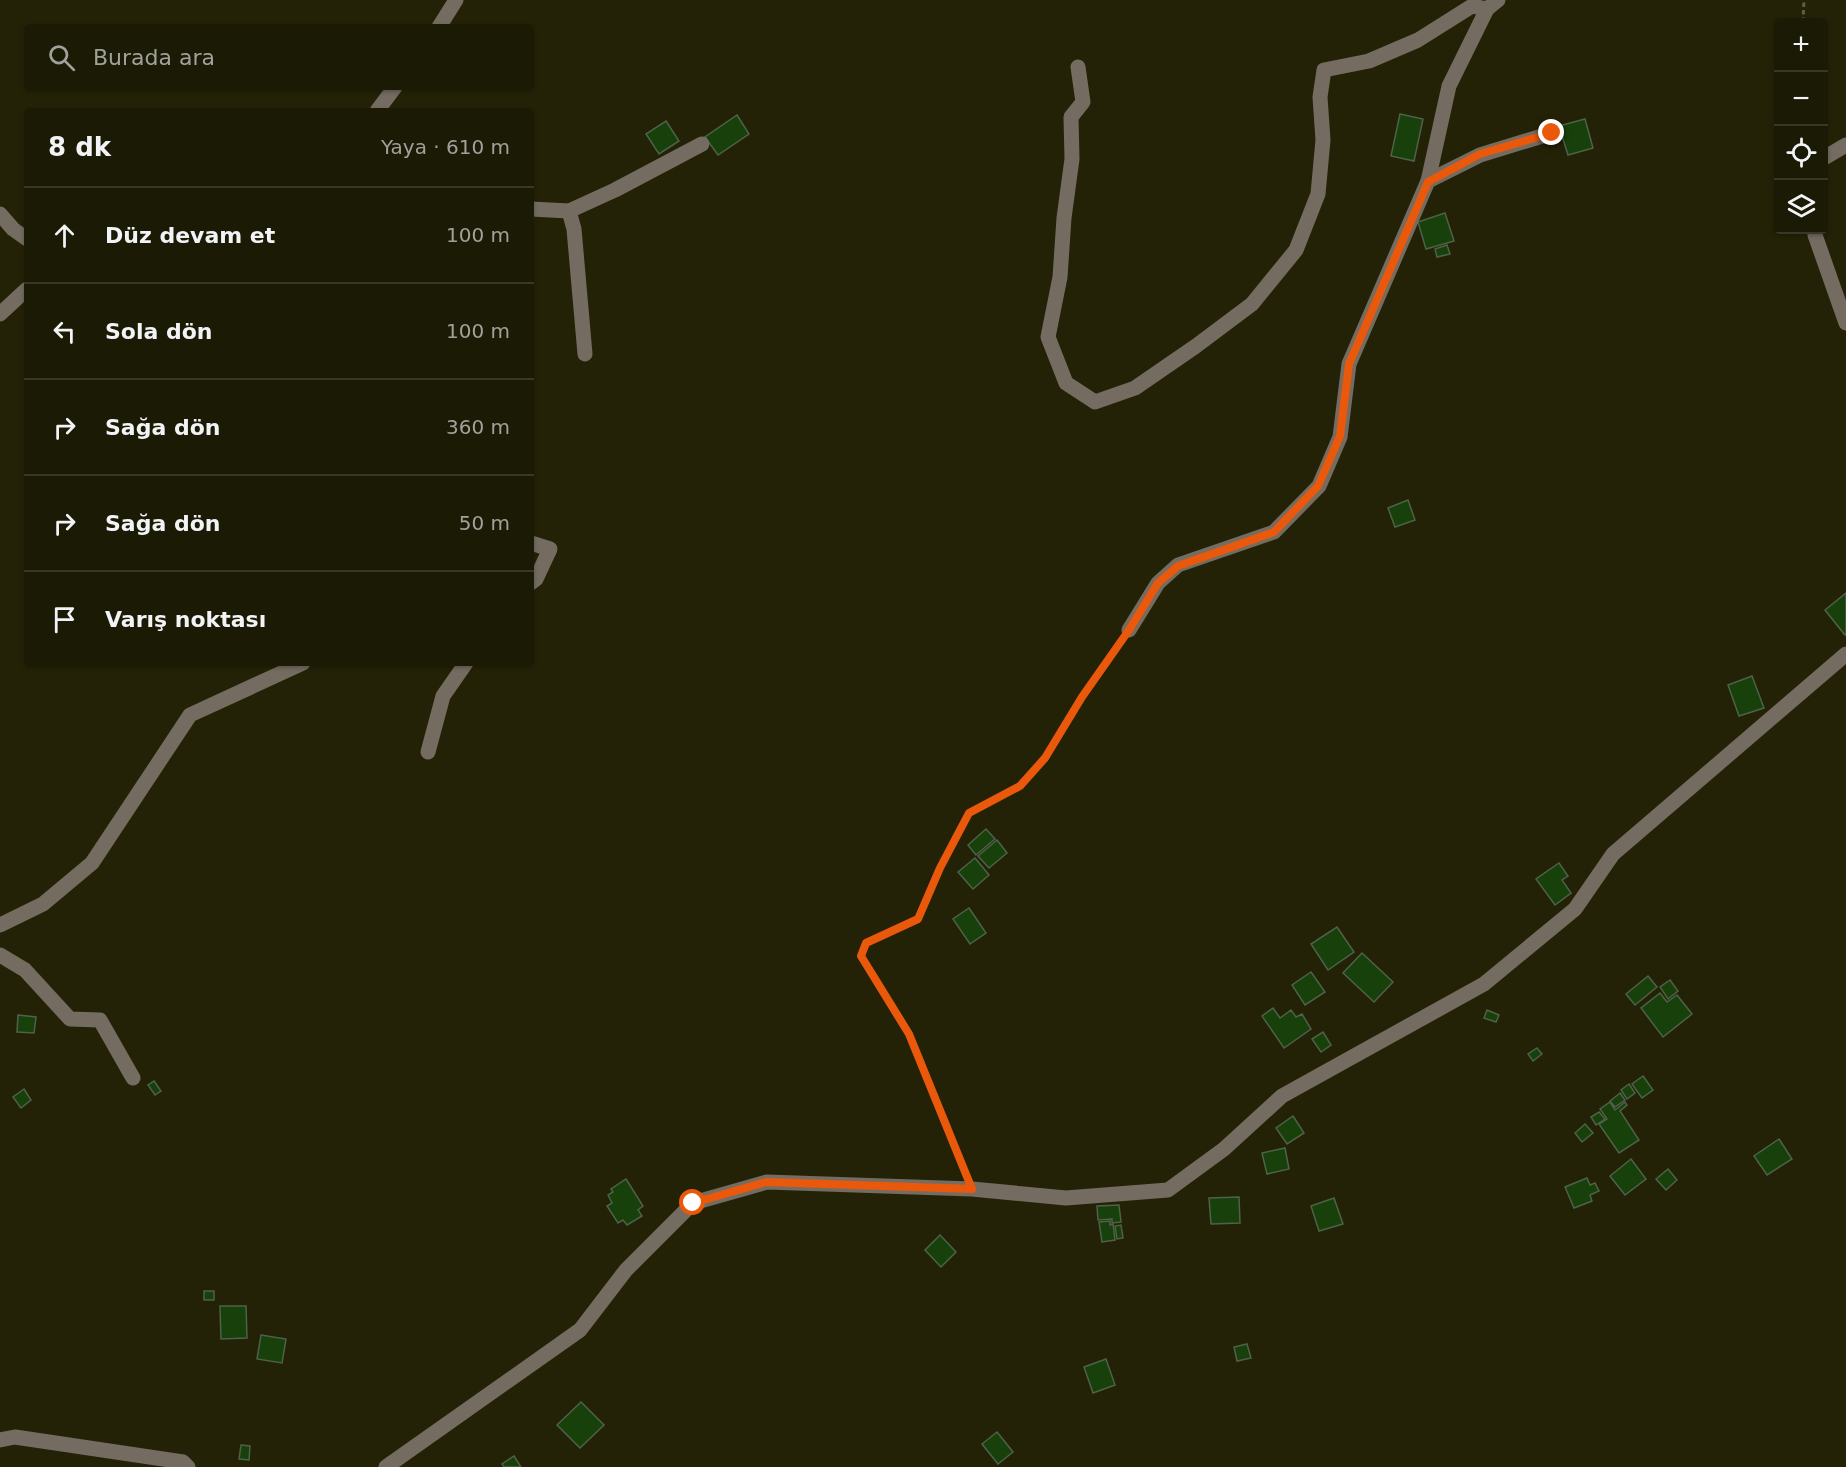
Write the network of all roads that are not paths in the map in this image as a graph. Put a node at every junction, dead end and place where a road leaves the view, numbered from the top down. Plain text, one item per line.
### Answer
1 (456, 0) edge
2 (1493, 4) edge
3 (441, 24) edge
4 (1078, 67) dead end
5 (393, 90) edge
6 (379, 108) edge
7 (1552, 133) dead end
8 (702, 144) dead end
9 (1846, 145) edge
10 (1828, 156) edge
11 (1428, 182) junction
12 (534, 209) edge
13 (569, 211) junction
14 (0, 214) edge
15 (1815, 234) edge
16 (24, 237) edge
17 (24, 292) edge
18 (0, 314) edge
19 (1846, 322) edge
20 (585, 354) dead end
21 (534, 544) edge
22 (534, 581) edge
23 (1129, 630) road end
24 (1846, 654) edge
25 (296, 666) edge
26 (464, 666) edge
27 (428, 752) dead end
28 (0, 925) edge
29 (0, 955) edge
30 (134, 1078) dead end
31 (0, 1440) edge
32 (188, 1467) edge
33 (386, 1467) edge

1 - 3 street
2 - 4 street
2 - 11 street
5 - 6 street
7 - 11 street
8 - 13 street
9 - 10 street
11 - 23 street
12 - 13 street
13 - 20 street
14 - 16 street
15 - 19 street
17 - 18 street
21 - 22 street
24 - 33 street
25 - 28 street
26 - 27 street
29 - 30 street
31 - 32 street

